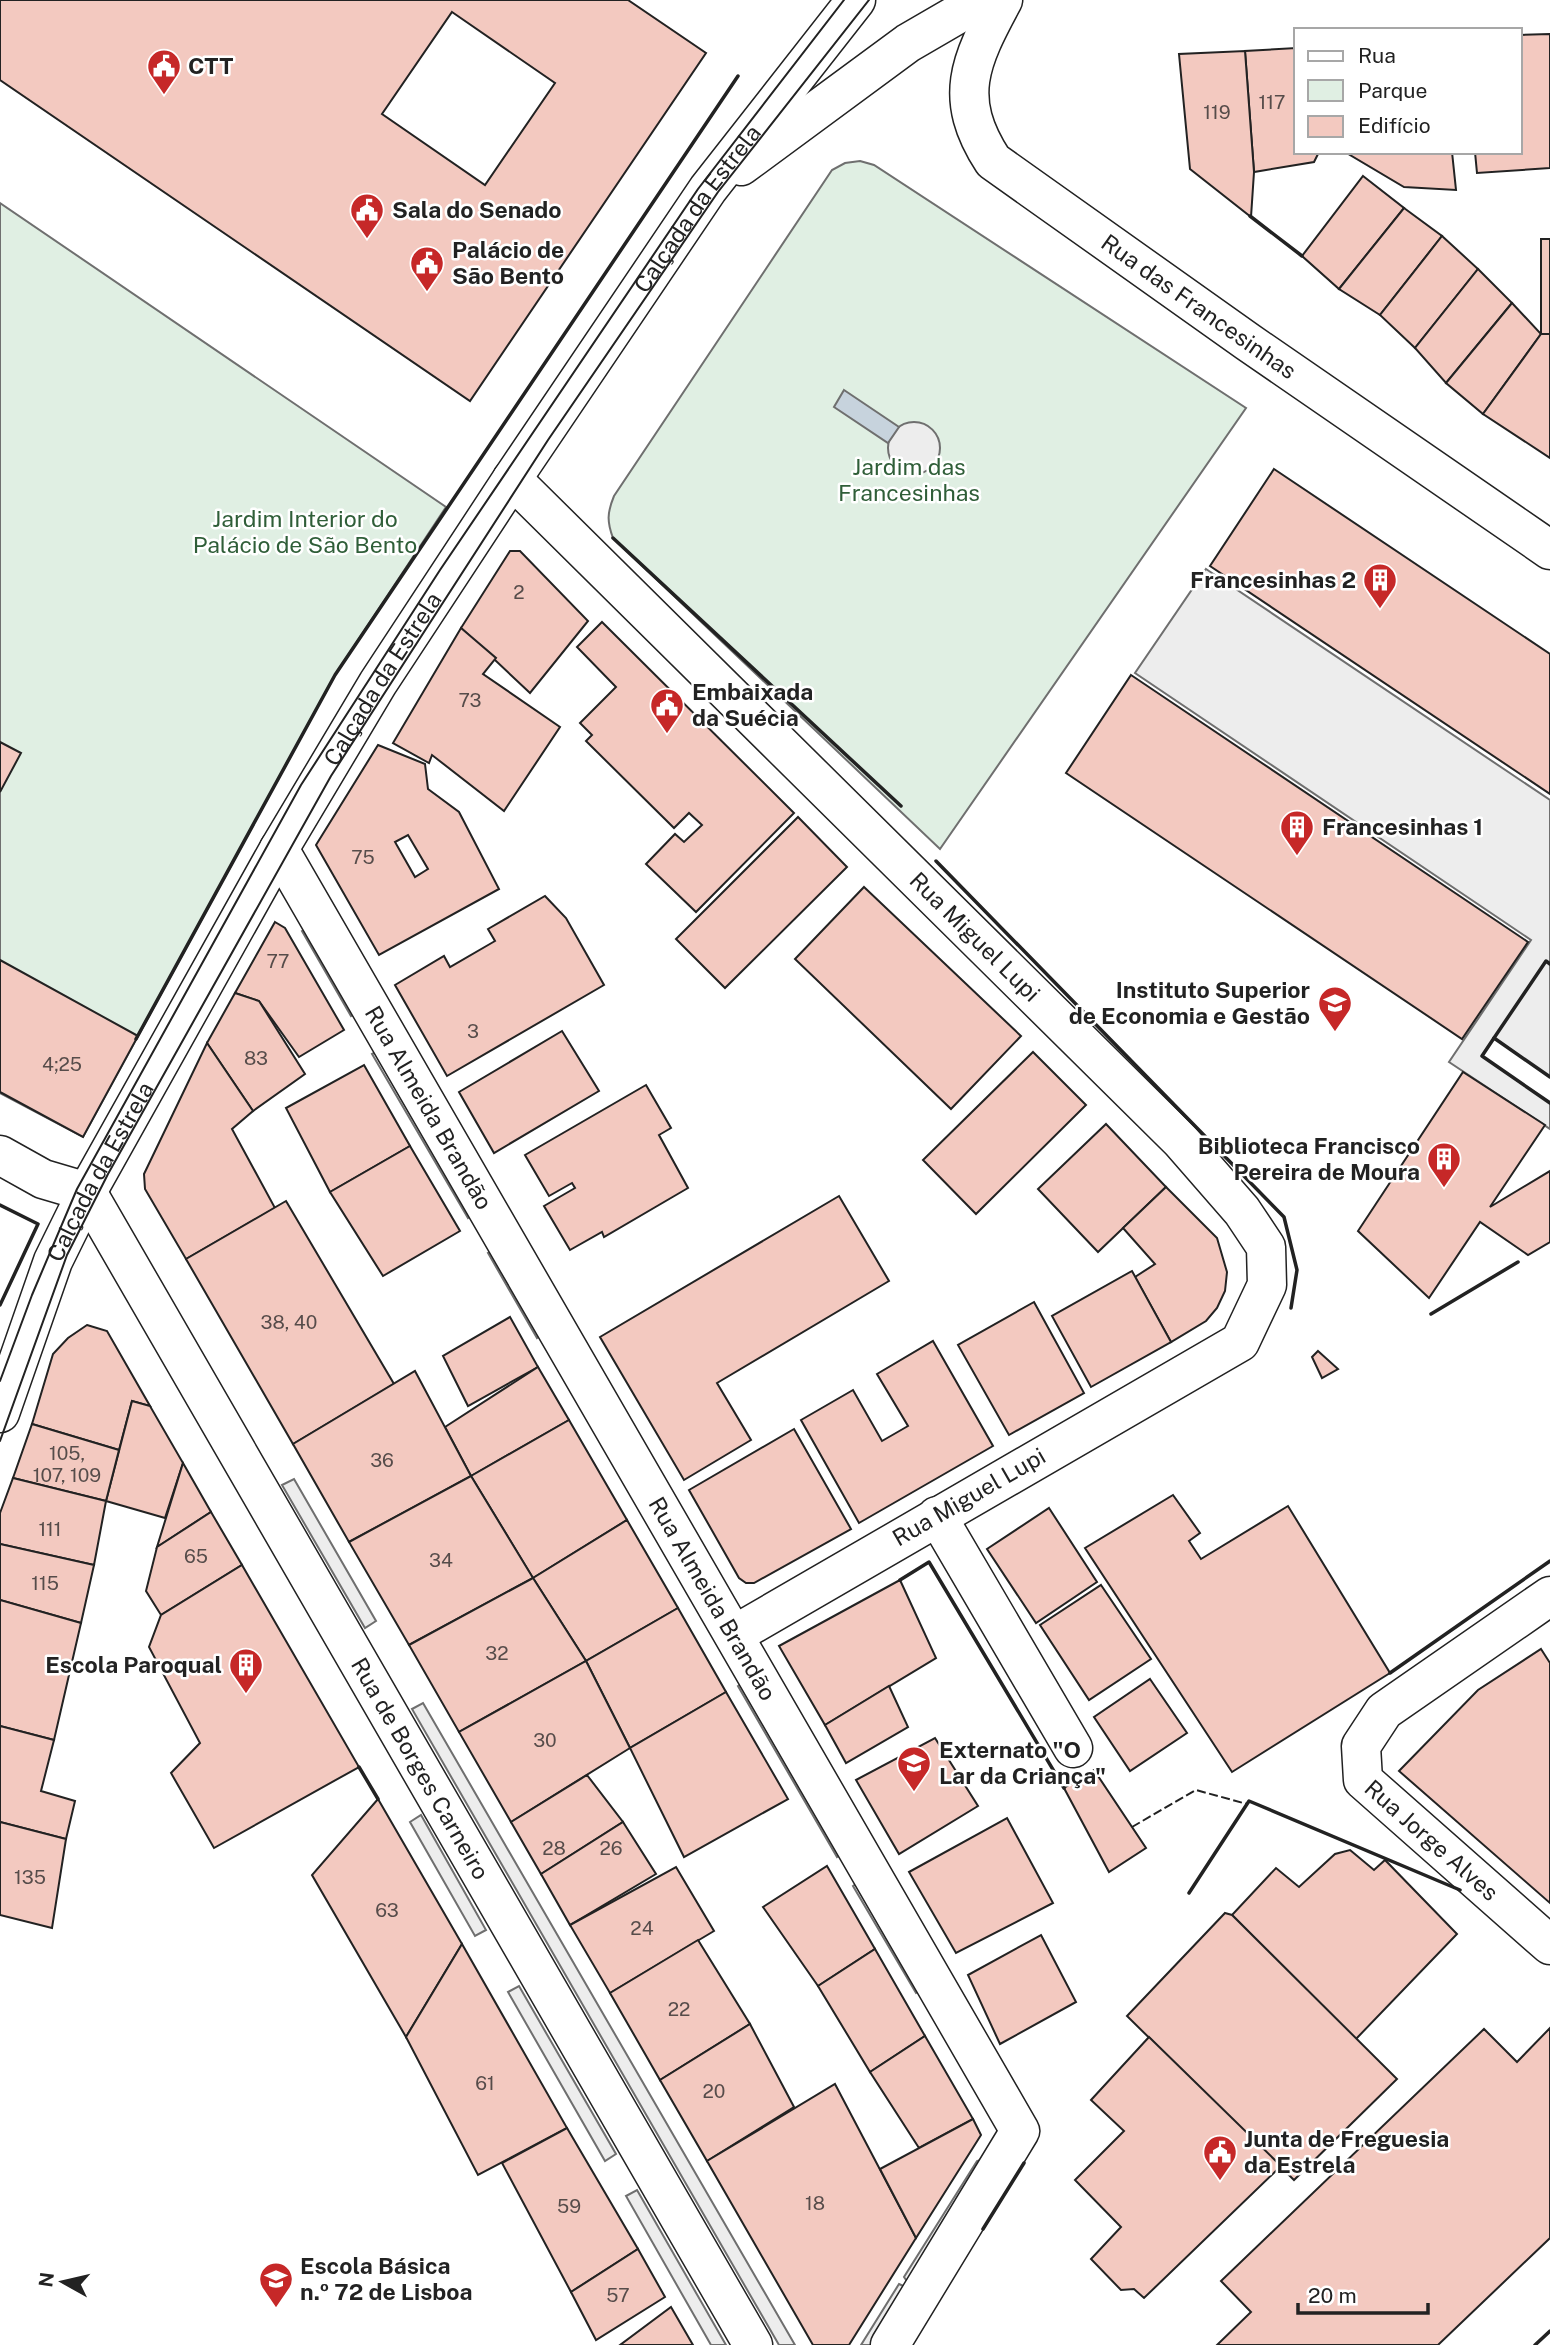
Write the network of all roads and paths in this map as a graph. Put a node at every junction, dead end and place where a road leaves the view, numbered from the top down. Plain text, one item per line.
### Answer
1 (856, 0) edge
2 (982, 0) edge
3 (1003, 0) edge
4 (708, 189) junction
5 (512, 478) junction
6 (1550, 550) edge
7 (279, 849) junction
8 (0, 1155) edge
9 (87, 1192) junction
10 (0, 1413) edge
11 (937, 1516) junction
12 (1550, 1597) edge
13 (734, 1635) junction
14 (1073, 1748) dead end
15 (1550, 1945) edge
16 (753, 2345) edge
17 (890, 2345) edge

1 - 4 street, Calçada da Estrela
2 - 4 street
3 - 6 street, Rua das Francesinhas
4 - 5 street, Calçada da Estrela
5 - 7 street, Calçada da Estrela
5 - 11 street, Rua Miguel Lupi
7 - 9 street, Calçada da Estrela
7 - 13 street, Rua Almeida Brandão
8 - 9 street
9 - 10 street, Calçada da Estrela
9 - 16 street, Rua de Borges Carneiro
11 - 13 street, Rua Miguel Lupi
11 - 14 street
12 - 15 street, Rua Jorge Alves
13 - 17 street, Rua Almeida Brandão

